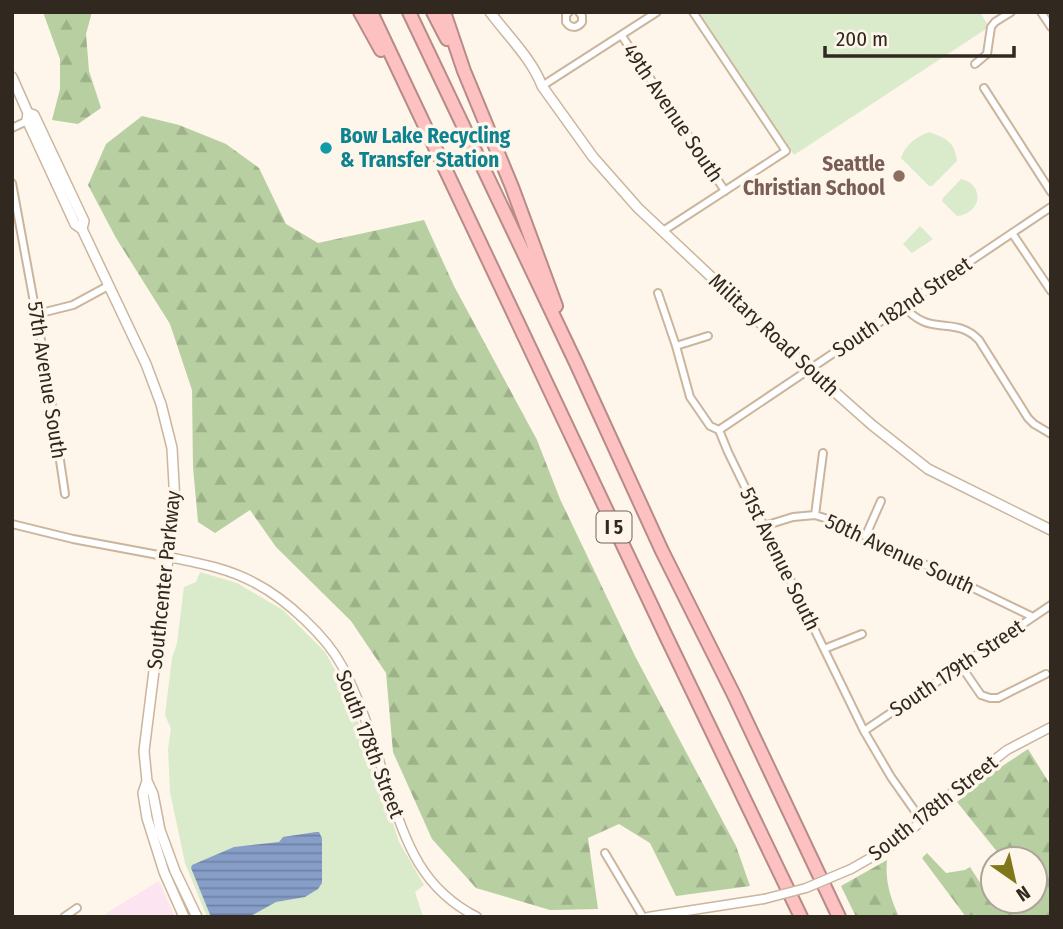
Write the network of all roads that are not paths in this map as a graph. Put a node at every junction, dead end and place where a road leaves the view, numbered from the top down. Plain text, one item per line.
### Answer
1 (360, 12) edge
2 (371, 12) edge
3 (408, 12) edge
4 (433, 12) edge
5 (444, 12) edge
6 (490, 12) edge
7 (569, 12) edge
8 (693, 12) edge
9 (1011, 12) edge
10 (1041, 12) edge
11 (582, 13) edge
12 (654, 13) edge
13 (1051, 27) edge
14 (622, 36) junction
15 (975, 64) dead end
16 (464, 71) junction
17 (12, 77) edge
18 (542, 86) junction
19 (984, 88) dead end
20 (27, 117) junction
21 (12, 128) edge
22 (429, 136) junction
23 (12, 183) edge
24 (725, 191) junction
25 (1051, 192) edge
26 (1051, 208) edge
27 (663, 231) junction
28 (1012, 233) junction
29 (108, 286) junction
30 (1051, 291) edge
31 (658, 293) dead end
32 (904, 305) junction
33 (37, 314) junction
34 (708, 337) dead end
35 (676, 346) junction
36 (576, 363) junction
37 (809, 369) junction
38 (719, 430) junction
39 (1051, 433) edge
40 (822, 453) dead end
41 (65, 494) dead end
42 (881, 501) dead end
43 (815, 515) junction
44 (12, 524) edge
45 (764, 526) junction
46 (1051, 530) edge
47 (866, 536) junction
48 (169, 557) junction
49 (1051, 605) edge
50 (1033, 617) junction
51 (862, 635) dead end
52 (824, 649) junction
53 (961, 666) junction
54 (1046, 674) dead end
55 (1051, 727) edge
56 (863, 731) junction
57 (147, 781) junction
58 (922, 821) junction
59 (605, 853) dead end
60 (77, 908) dead end
61 (64, 917) edge
62 (184, 917) edge
63 (197, 917) edge
64 (477, 917) edge
65 (645, 917) edge
66 (801, 917) edge
67 (839, 917) edge

1 - 22 highway
2 - 22 highway, I 5
3 - 36 highway, I 5
4 - 16 highway
5 - 16 highway
6 - 18 main road, Military Road South
7 - 11 street
8 - 24 street
9 - 15 street
10 - 13 street
12 - 14 street
14 - 18 street
14 - 24 street, 49th Avenue South
16 - 36 highway
17 - 20 main road, Southcenter Parkway
18 - 27 main road, Military Road South
19 - 25 street
20 - 21 street
20 - 29 main road, Southcenter Parkway
22 - 66 highway, I 5
23 - 33 street, 57th Avenue South
24 - 27 street
26 - 28 street, South 182nd Street
27 - 37 main road, Military Road South
28 - 30 street
28 - 32 street, South 182nd Street
29 - 33 street
29 - 48 main road, Southcenter Parkway
31 - 35 street, 51st Avenue South
32 - 37 street, South 182nd Street
32 - 39 street
33 - 41 street, 57th Avenue South
34 - 35 street
35 - 38 street, 51st Avenue South
36 - 67 highway, I 5
37 - 38 street, South 182nd Street
37 - 46 main road, Military Road South
38 - 45 street, 51st Avenue South
40 - 43 street
42 - 47 street
43 - 45 street, 50th Avenue South
43 - 47 street, 50th Avenue South
44 - 48 street
45 - 52 street, 51st Avenue South
47 - 50 street, 50th Avenue South
48 - 57 main road, Southcenter Parkway
48 - 64 street, South 178th Street
49 - 50 street, South 179th Street
50 - 53 street, South 179th Street
51 - 52 street
52 - 56 street, 51st Avenue South
53 - 54 street
53 - 56 street, South 179th Street
55 - 58 street, South 178th Street
56 - 58 street, 51st Avenue South
57 - 62 main road, Southcenter Parkway
57 - 63 main road, Southcenter Parkway
58 - 65 street, South 178th Street, bridge
59 - 65 street
60 - 61 street

